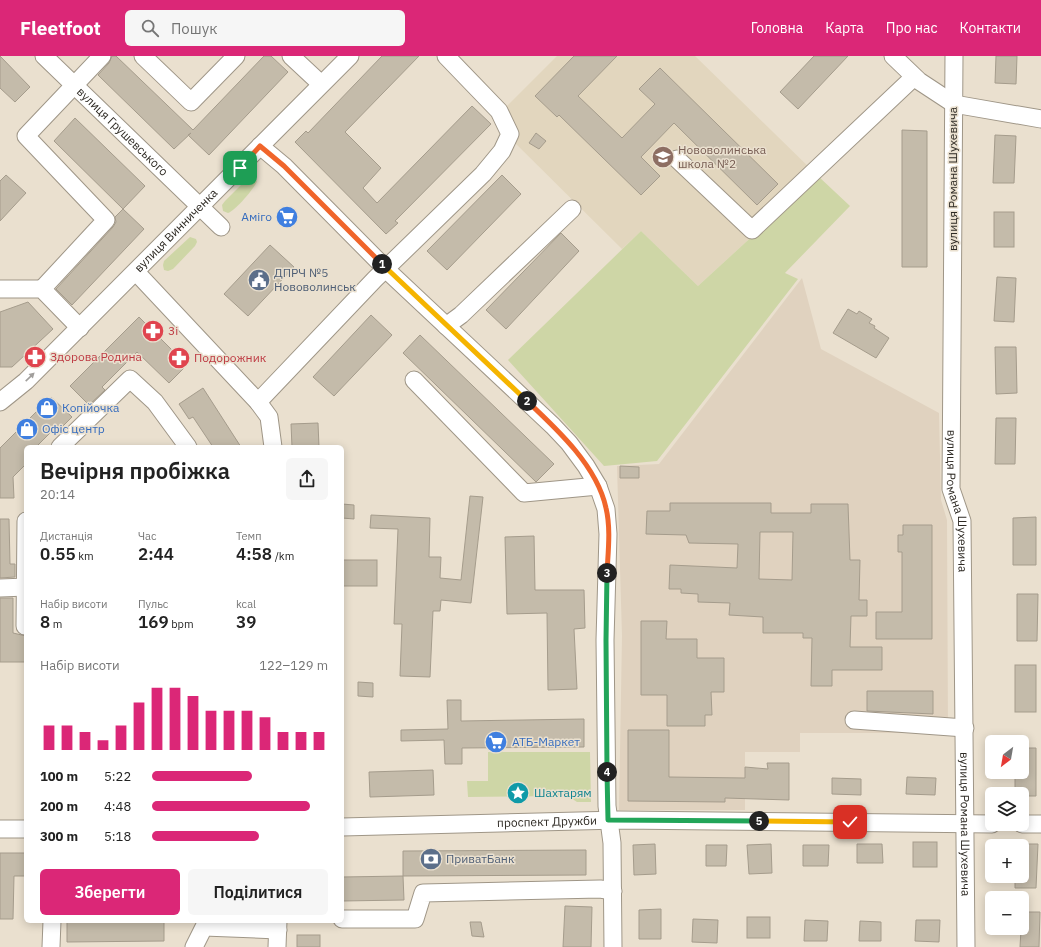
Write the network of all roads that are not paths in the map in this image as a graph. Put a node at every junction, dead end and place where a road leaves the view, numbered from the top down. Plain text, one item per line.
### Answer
1 (44, 56) edge
2 (102, 56) edge
3 (143, 56) edge
4 (236, 56) edge
5 (291, 56) edge
6 (350, 56) edge
7 (893, 56) edge
8 (954, 56) edge
9 (449, 57) edge
10 (914, 77) junction
11 (321, 84) junction
12 (74, 86) junction
13 (954, 104) junction
14 (1041, 119) edge
15 (260, 146) junction
16 (677, 159) dead end
17 (201, 206) junction
18 (572, 209) dead end
19 (221, 227) dead end
20 (387, 269) junction
21 (136, 272) junction
22 (0, 288) edge
23 (42, 289) junction
24 (446, 326) junction
25 (80, 328) junction
26 (414, 380) dead end
27 (0, 402) edge
28 (258, 402) junction
29 (62, 445) edge
30 (187, 445) edge
31 (273, 445) edge
32 (598, 486) junction
33 (24, 587) edge
34 (0, 588) edge
35 (854, 720) dead end
36 (965, 728) junction
37 (608, 820) junction
38 (966, 824) junction
39 (985, 824) edge
40 (1029, 824) edge
41 (1041, 824) edge
42 (344, 827) edge
43 (0, 829) edge
44 (24, 829) edge
45 (613, 891) junction
46 (344, 919) edge
47 (52, 923) edge
48 (204, 924) edge
49 (278, 925) edge
50 (51, 947) edge
51 (194, 947) edge
52 (204, 947) edge
53 (277, 947) edge
54 (613, 947) edge
55 (966, 947) edge

1 - 12 street, вулиця Грушевського
2 - 12 street
3 - 4 street
5 - 11 street
6 - 11 street, вулиця Винниченка
7 - 10 street
8 - 13 street, вулиця Романа Шухевича
9 - 20 street
10 - 13 street
10 - 16 street
11 - 15 street, вулиця Винниченка
12 - 17 street, вулиця Грушевського
12 - 23 street
13 - 14 street
13 - 36 street, вулиця Романа Шухевича
15 - 17 street, вулиця Винниченка
15 - 20 street
17 - 19 street, вулиця Грушевського
17 - 21 street, вулиця Винниченка
18 - 24 street
20 - 24 street
20 - 28 street
21 - 25 street, вулиця Винниченка
21 - 28 street
22 - 23 street
23 - 25 street
24 - 32 street
27 -> 25 street, вулиця Винниченка
26 - 32 street
28 - 31 street
29 - 30 street
32 - 37 street
33 - 34 street
35 - 36 street
36 - 38 street, вулиця Романа Шухевича
37 - 38 street, проспект Дружби
37 - 42 street, проспект Дружби
37 - 45 street
38 - 39 street, проспект Дружби
38 - 55 street, вулиця Романа Шухевича
40 - 41 street
43 - 44 street
45 - 46 street
45 - 54 street
47 - 50 street
48 - 49 street
48 - 51 street
48 - 52 street
49 - 53 street

